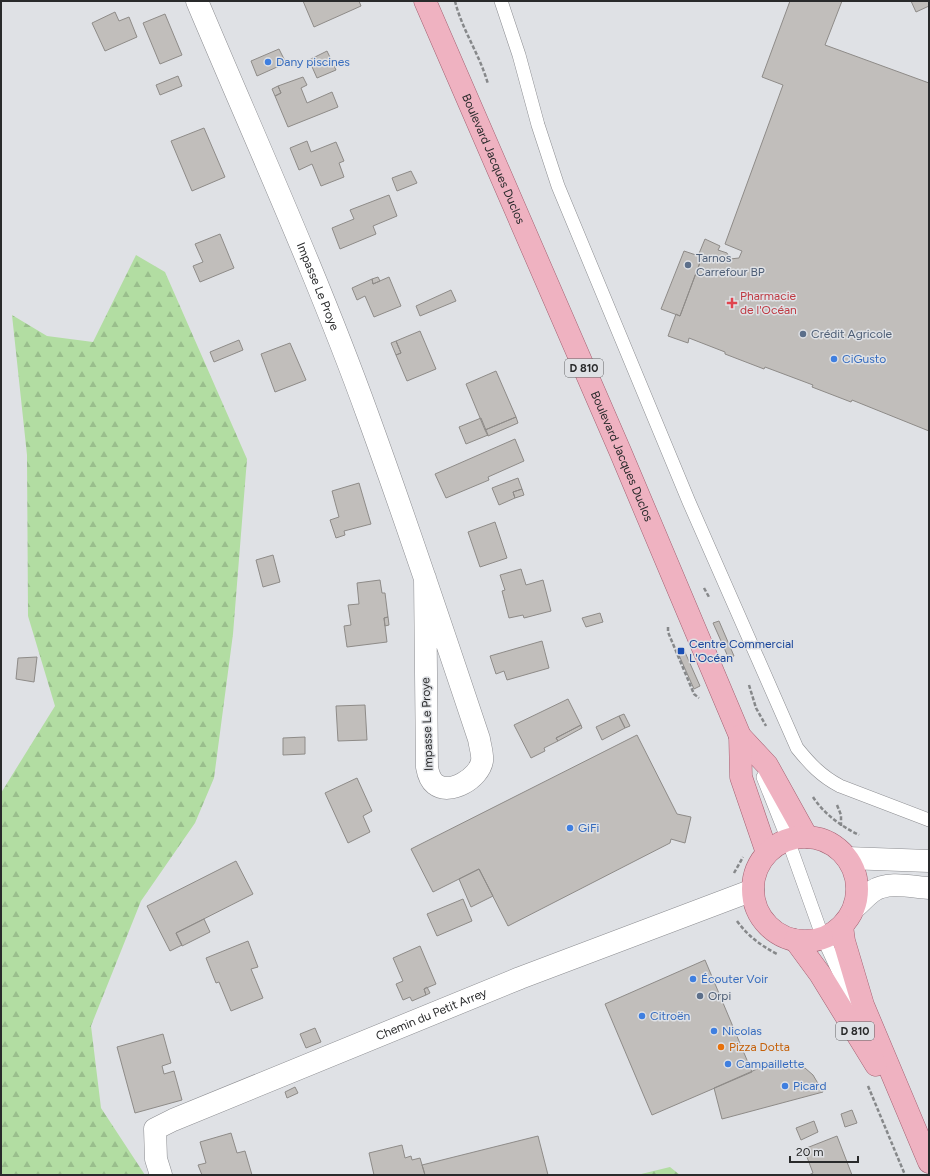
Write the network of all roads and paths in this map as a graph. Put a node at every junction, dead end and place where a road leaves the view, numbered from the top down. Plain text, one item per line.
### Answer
1 (197, 1) edge
2 (425, 1) edge
3 (501, 1) edge
4 (425, 578) junction
5 (740, 736) junction
6 (929, 820) edge
7 (797, 838) junction
8 (767, 853) junction
9 (847, 858) junction
10 (929, 861) edge
11 (929, 888) edge
12 (753, 890) junction
13 (854, 908) junction
14 (842, 926) junction
15 (823, 938) junction
16 (795, 940) junction
17 (912, 1124) junction
18 (929, 1162) edge
19 (161, 1175) edge

1 - 4 street, Impasse Le Proye
2 - 5 main road, Boulevard Jacques Duclos / D 810
3 - 6 lane
4 - 4 street, Impasse Le Proye
5 - 7 main road, Boulevard Jacques Duclos / D 810
5 - 8 main road, Boulevard Jacques Duclos / D 810
7 - 8 main road
7 - 9 main road
7 - 15 lane
8 - 12 main road
9 - 10 street
9 - 13 main road
11 - 13 street
12 - 16 main road
12 - 19 street, Chemin du Petit Arrey
13 - 14 main road
14 - 15 main road
14 - 17 main road, D 810
15 - 16 main road
15 - 17 lane
16 - 17 main road, D 810
17 - 18 main road, D 810

